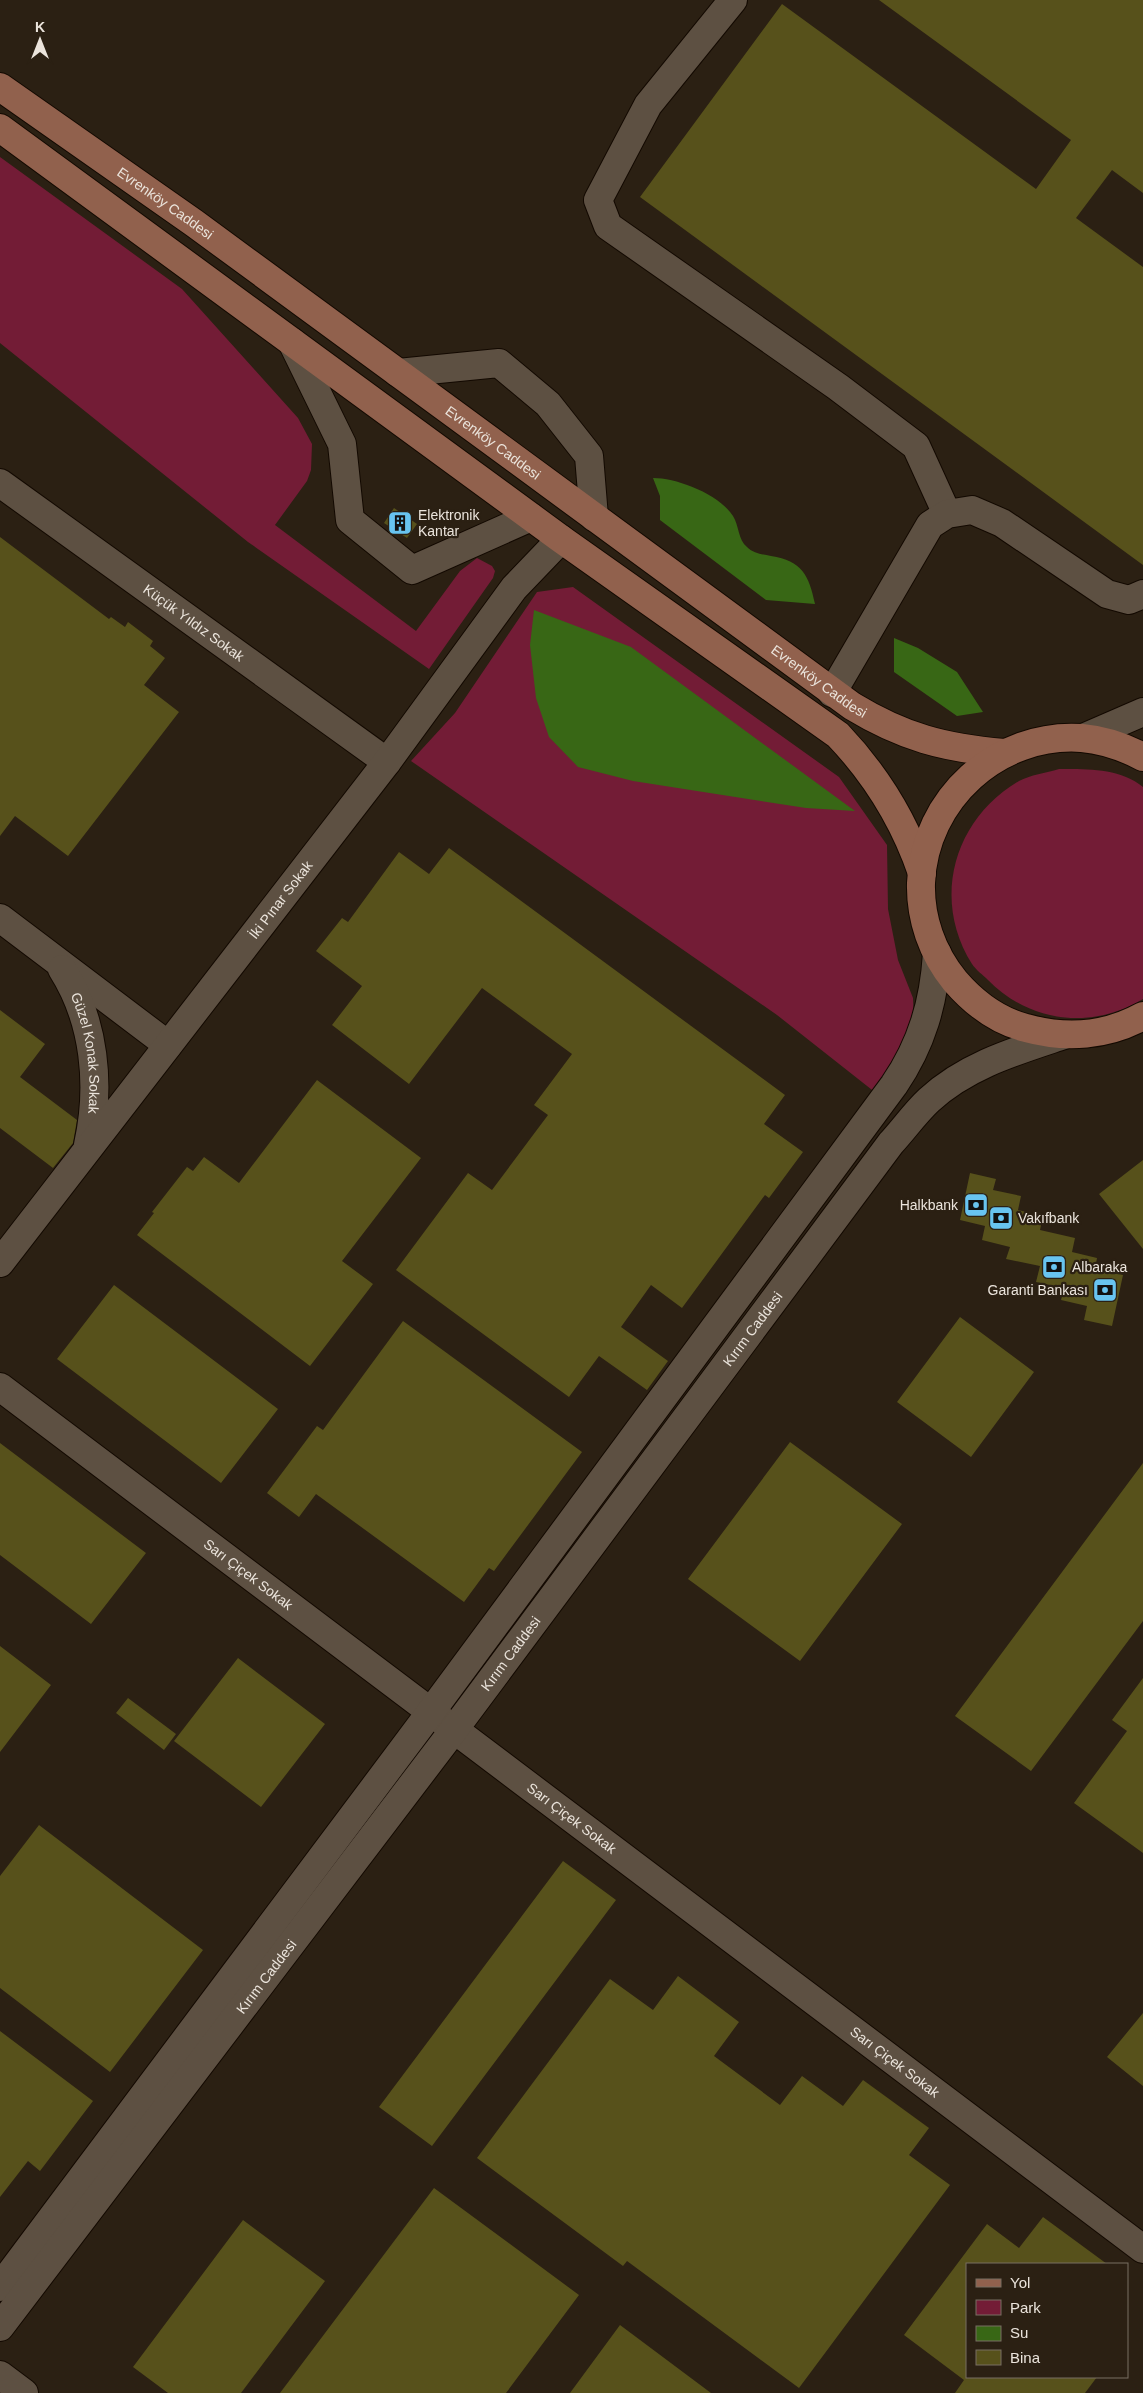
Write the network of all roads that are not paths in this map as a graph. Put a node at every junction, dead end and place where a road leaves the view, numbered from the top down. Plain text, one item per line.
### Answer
1 (733, 0) edge
2 (0, 87) edge
3 (0, 128) edge
4 (292, 342) junction
5 (398, 373) junction
6 (0, 483) edge
7 (947, 514) junction
8 (531, 517) junction
9 (594, 517) junction
10 (561, 539) junction
11 (1143, 594) edge
12 (832, 692) junction
13 (1143, 712) edge
14 (1083, 738) junction
15 (1004, 753) junction
16 (1143, 757) edge
17 (387, 762) junction
18 (922, 872) junction
19 (0, 918) edge
20 (937, 953) junction
21 (58, 962) junction
22 (1140, 1019) edge
23 (1064, 1035) junction
24 (168, 1046) junction
25 (87, 1150) junction
26 (0, 1263) edge
27 (0, 1386) edge
28 (430, 1713) junction
29 (453, 1731) junction
30 (1143, 2249) edge
31 (0, 2287) edge
32 (0, 2327) edge
33 (0, 2375) edge
34 (24, 2393) edge

1 - 7 street
2 - 5 main road, Evrenköy Caddesi
3 - 4 main road
4 - 8 main road
4 - 8 street
5 - 9 main road, Evrenköy Caddesi
5 - 9 street
6 - 17 street, Küçük Yıldız Sokak
7 - 11 street
7 - 12 street
8 - 10 main road
9 - 12 main road, Evrenköy Caddesi
10 - 17 street, İki Pınar Sokak
10 - 18 main road
12 - 15 main road, Evrenköy Caddesi
13 - 14 street
14 - 15 main road
14 - 16 main road
15 - 18 main road
17 - 24 street, İki Pınar Sokak
18 - 20 main road
19 - 21 street, Güzel Konak Sokak
20 - 23 main road
20 - 28 street, Kırım Caddesi
21 - 24 street, Güzel Konak Sokak
21 - 25 street, Güzel Konak Sokak
22 - 23 main road
23 - 29 street, Kırım Caddesi
24 - 25 street, İki Pınar Sokak
25 - 26 street, İki Pınar Sokak
27 - 28 street, Sarı Çiçek Sokak
28 - 29 street, Sarı Çiçek Sokak
28 - 31 street, Kırım Caddesi
29 - 30 street, Sarı Çiçek Sokak
29 - 32 street, Kırım Caddesi
33 - 34 street

